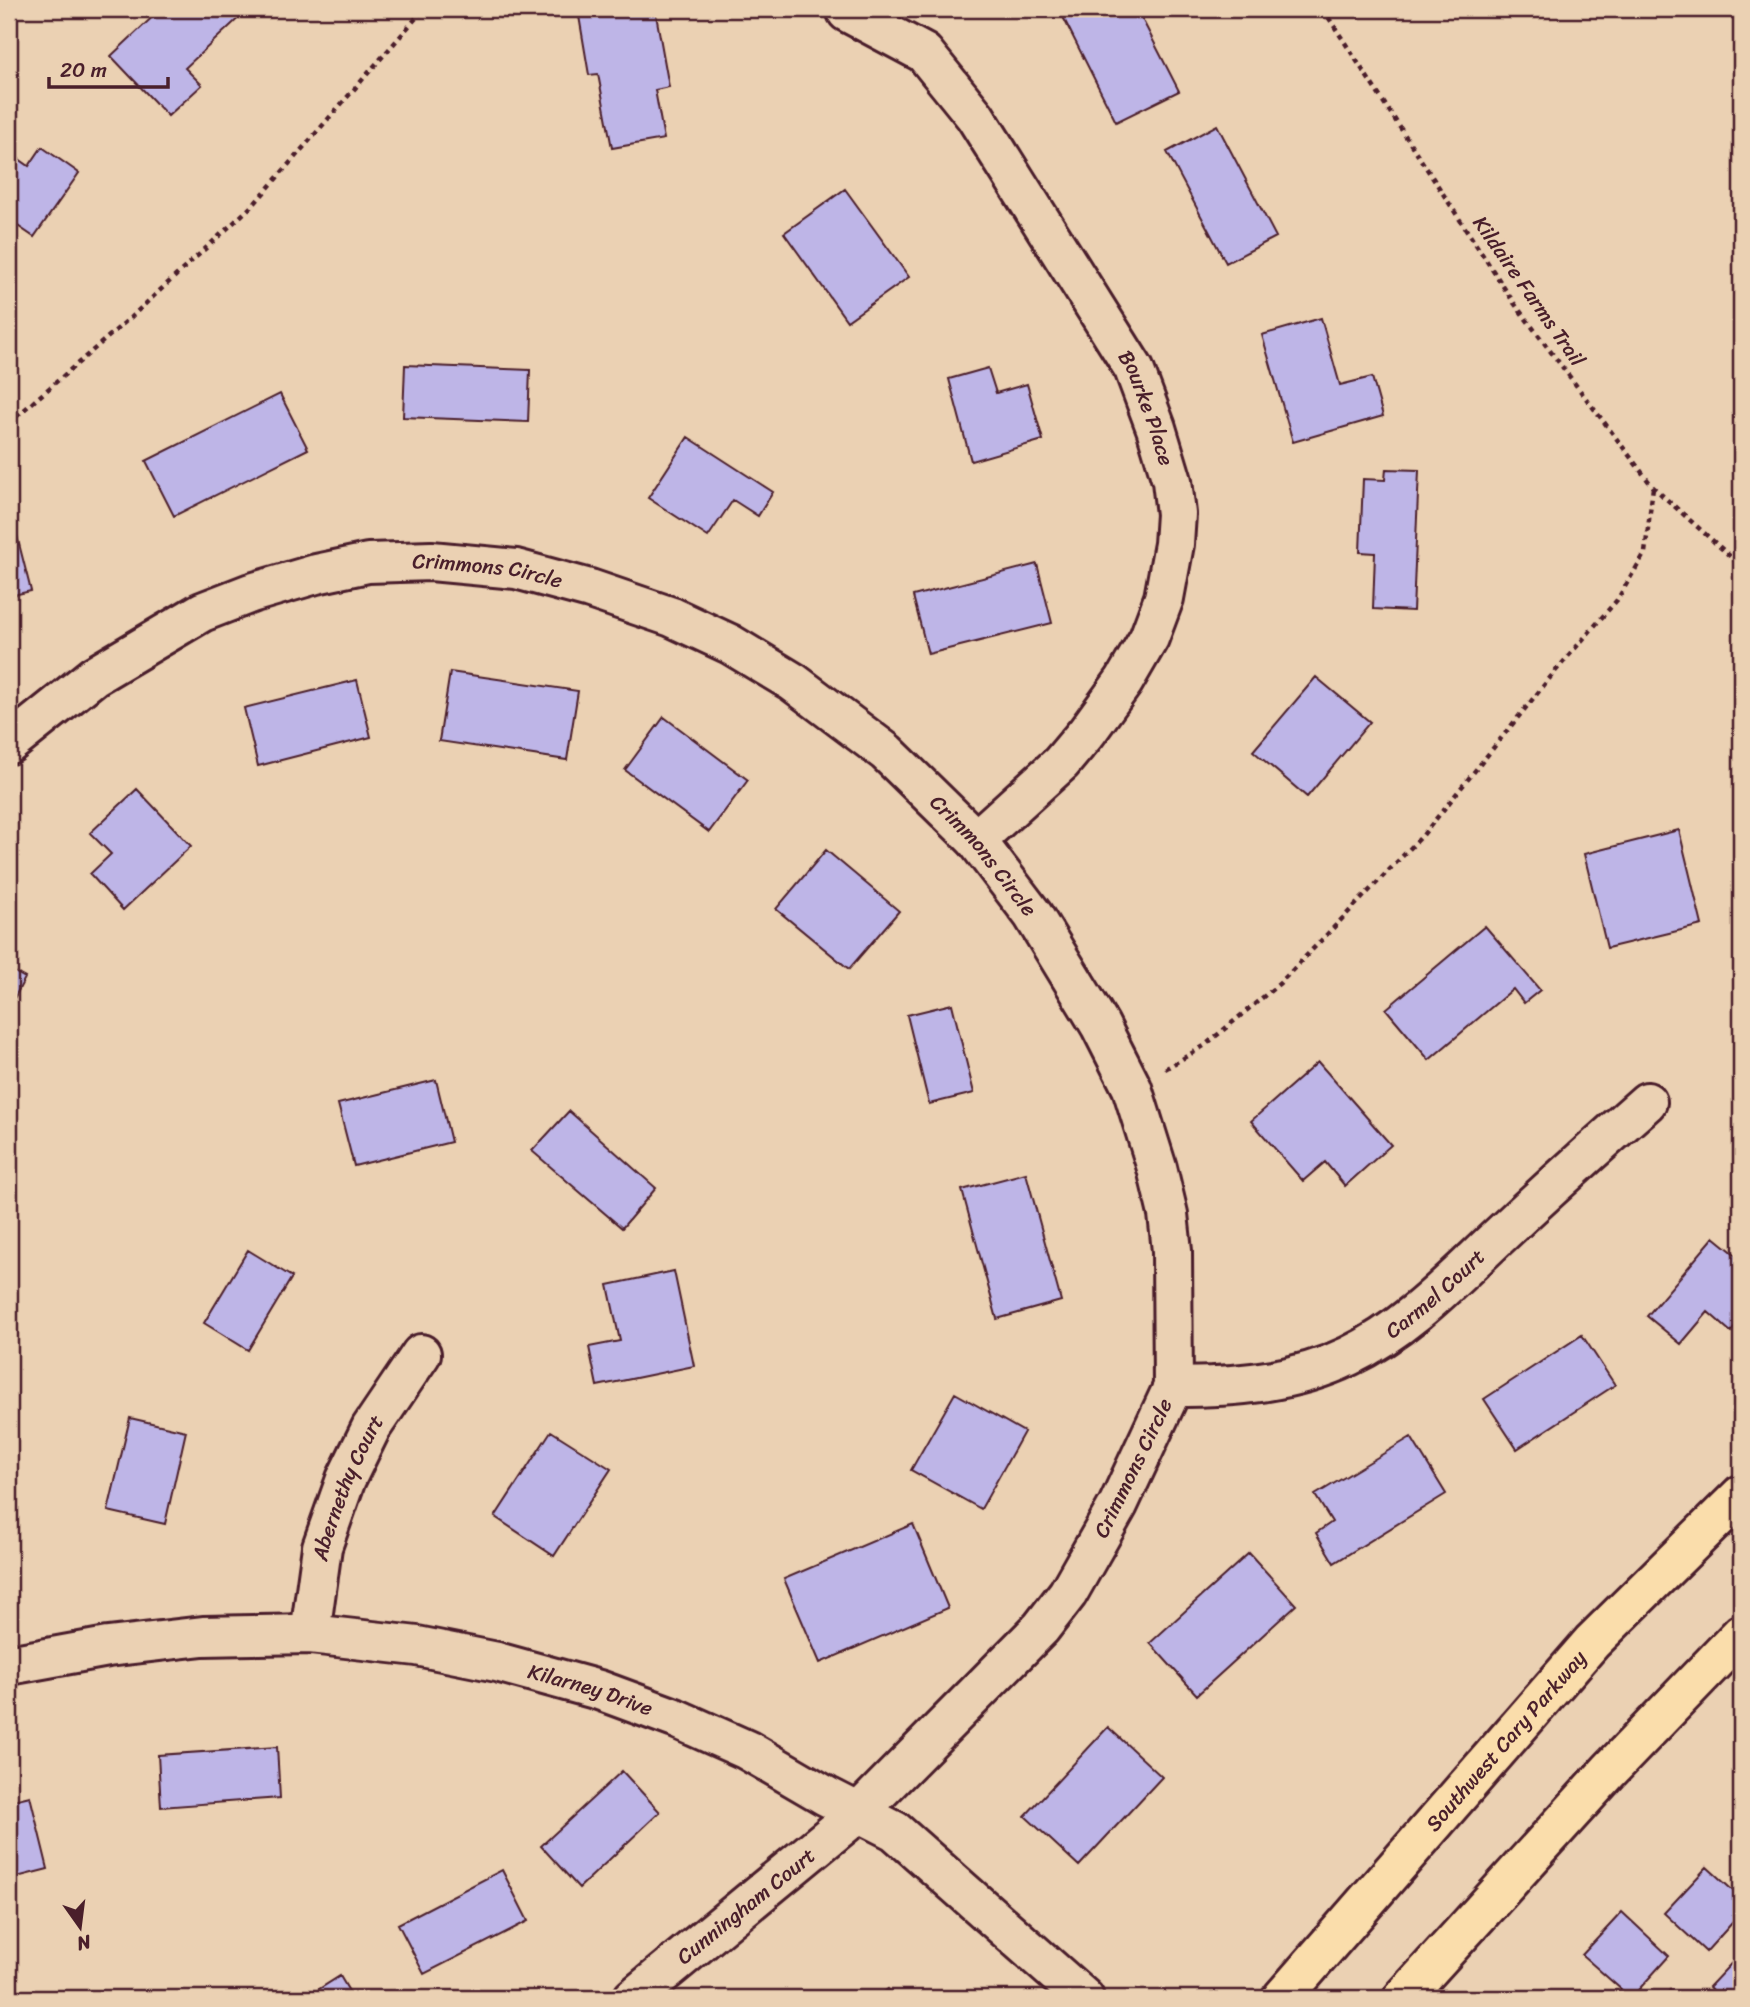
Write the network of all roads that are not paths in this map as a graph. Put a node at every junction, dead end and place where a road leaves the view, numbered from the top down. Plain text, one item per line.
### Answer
1 (847, 12) dead end
2 (9, 744) edge
3 (976, 840) junction
4 (1647, 1102) dead end
5 (421, 1354) dead end
6 (1173, 1387) junction
7 (1741, 1495) edge
8 (310, 1634) junction
9 (1741, 1634) edge
10 (9, 1665) edge
11 (859, 1812) junction
12 (633, 1998) edge
13 (1084, 1998) edge
14 (1282, 1998) edge
15 (1404, 1998) edge

1 - 3 street, Bourke Place
2 - 3 street, Crimmons Circle
3 - 6 street, Crimmons Circle
4 - 6 street, Carmel Court
5 - 8 street, Abernethy Court
6 - 11 street, Crimmons Circle
7 - 14 main road, Southwest Cary Parkway
8 - 10 street, Kilarney Drive
8 - 11 street, Kilarney Drive
9 - 15 main road
11 - 12 street, Cunningham Court
11 - 13 street, Kilarney Drive

